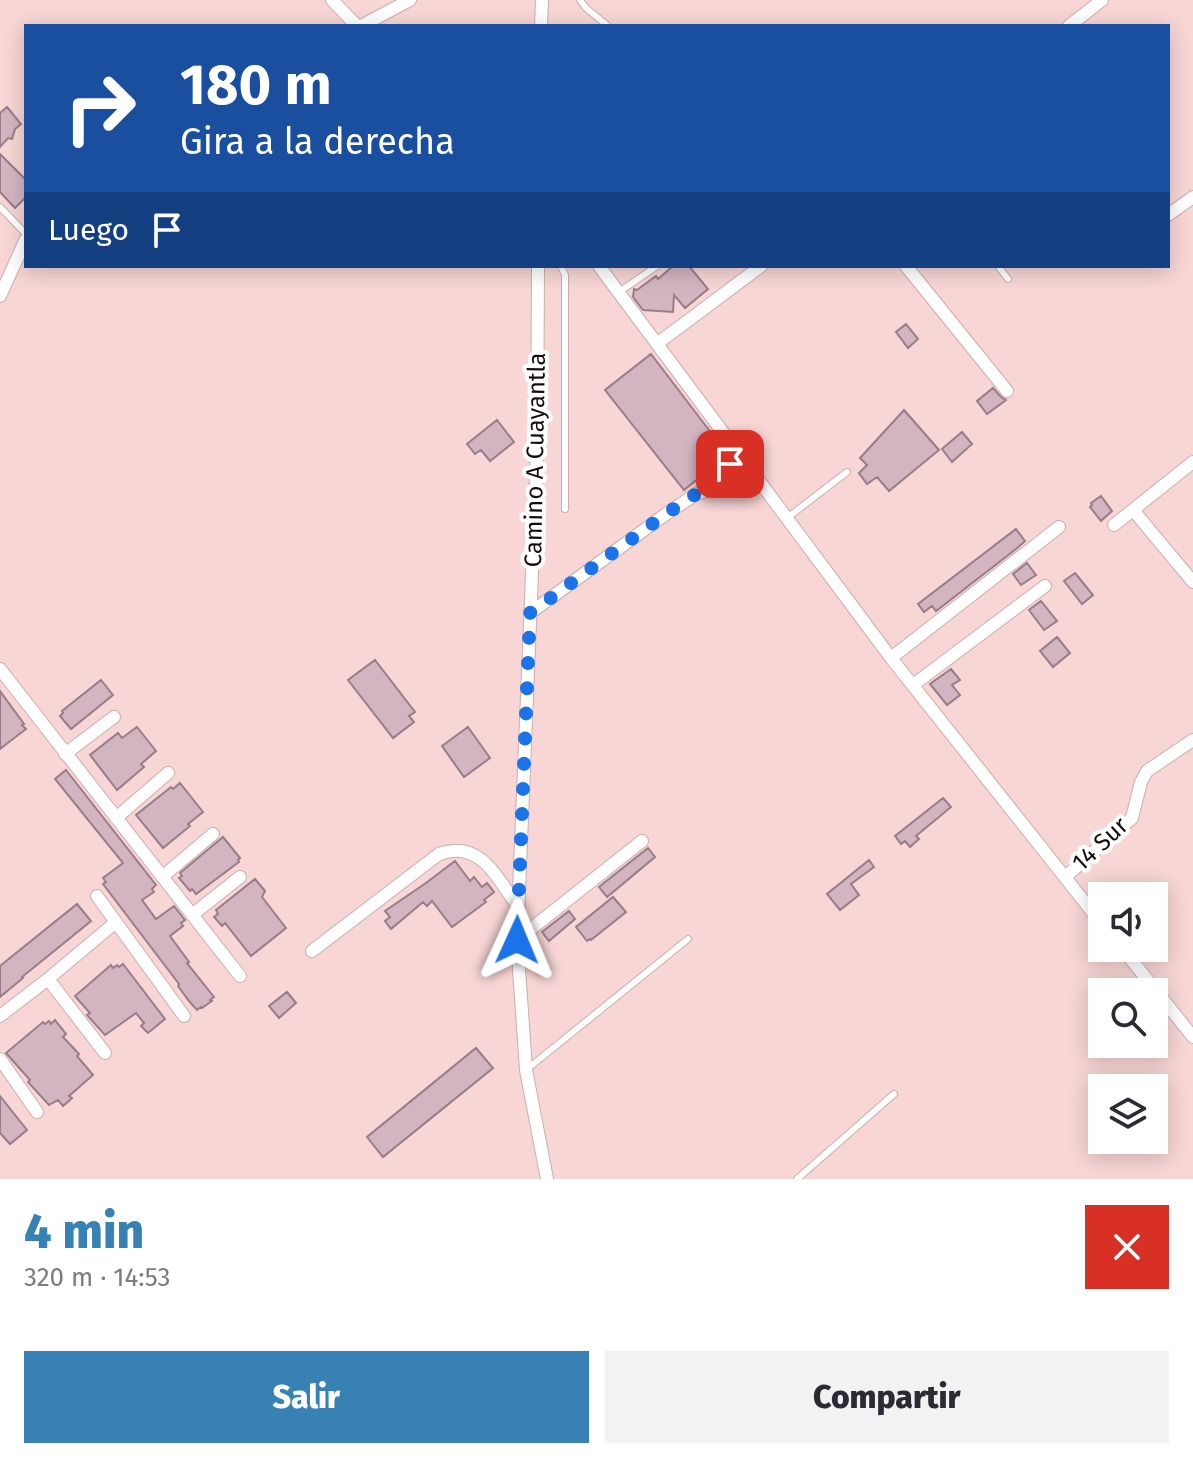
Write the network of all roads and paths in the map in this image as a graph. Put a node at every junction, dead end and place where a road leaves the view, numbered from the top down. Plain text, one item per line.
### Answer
1 (332, 0) edge
2 (410, 0) edge
3 (542, 0) edge
4 (580, 0) edge
5 (1102, 0) edge
6 (357, 24) edge
7 (363, 24) edge
8 (541, 24) edge
9 (606, 24) edge
10 (1072, 24) edge
11 (1193, 197) edge
12 (0, 207) edge
13 (1170, 214) edge
14 (24, 235) edge
15 (24, 242) edge
16 (538, 268) edge
17 (562, 268) edge
18 (601, 268) edge
19 (654, 268) edge
20 (758, 268) edge
21 (908, 268) edge
22 (1000, 268) edge
23 (1008, 279) dead end
24 (619, 292) junction
25 (0, 296) edge
26 (658, 343) junction
27 (1007, 391) dead end
28 (741, 455) junction
29 (1188, 466) edge
30 (847, 472) dead end
31 (1193, 480) edge
32 (565, 509) dead end
33 (1133, 510) junction
34 (787, 518) junction
35 (1114, 525) dead end
36 (1059, 527) dead end
37 (1193, 582) edge
38 (1045, 586) dead end
39 (530, 613) junction
40 (891, 658) junction
41 (0, 669) edge
42 (913, 685) junction
43 (114, 717) dead end
44 (1193, 740) edge
45 (65, 754) junction
46 (168, 773) dead end
47 (116, 818) junction
48 (213, 834) dead end
49 (642, 841) dead end
50 (162, 877) junction
51 (240, 877) dead end
52 (1065, 877) junction
53 (97, 896) dead end
54 (517, 905) junction
55 (1088, 906) edge
56 (192, 915) junction
57 (116, 922) junction
58 (688, 939) dead end
59 (517, 940) junction
60 (312, 951) dead end
61 (1133, 962) edge
62 (240, 976) dead end
63 (48, 979) junction
64 (0, 1016) edge
65 (184, 1016) dead end
66 (1193, 1037) edge
67 (105, 1053) dead end
68 (0, 1059) edge
69 (526, 1070) junction
70 (894, 1094) dead end
71 (37, 1112) dead end
72 (547, 1179) edge
73 (797, 1179) edge

1 - 6 street
2 - 7 street
3 - 8 street
4 - 9 lane
5 - 10 street
11 - 13 street
12 - 14 lane
15 - 25 street
16 - 39 street, Camino A Cuayantla
17 - 32 lane
18 - 24 street
19 - 24 lane
20 - 26 street
21 - 27 street
22 - 23 lane
24 - 26 street
26 - 28 street
28 - 34 street
28 - 39 street
29 - 31 street
29 - 33 street
30 - 34 lane
33 - 35 street
33 - 37 street
34 - 40 street
36 - 40 street
38 - 42 street
39 - 54 street, Camino A Cuayantla
40 - 42 street
41 - 45 street
42 - 52 street
43 - 45 street
44 - 52 street, 14 Sur
45 - 47 street
46 - 47 street
47 - 50 street
48 - 50 street
49 - 59 street
50 - 56 street
51 - 56 street
52 - 55 street
53 - 57 street
54 - 59 street, Camino A Cuayantla
54 - 60 street
56 - 62 street
57 - 63 street
57 - 65 street
58 - 69 lane
59 - 69 street, Camino A Cuayantla
61 - 66 street
63 - 64 street
63 - 67 street
68 - 71 street
69 - 72 street, Camino A Cuayantla
70 - 73 lane

